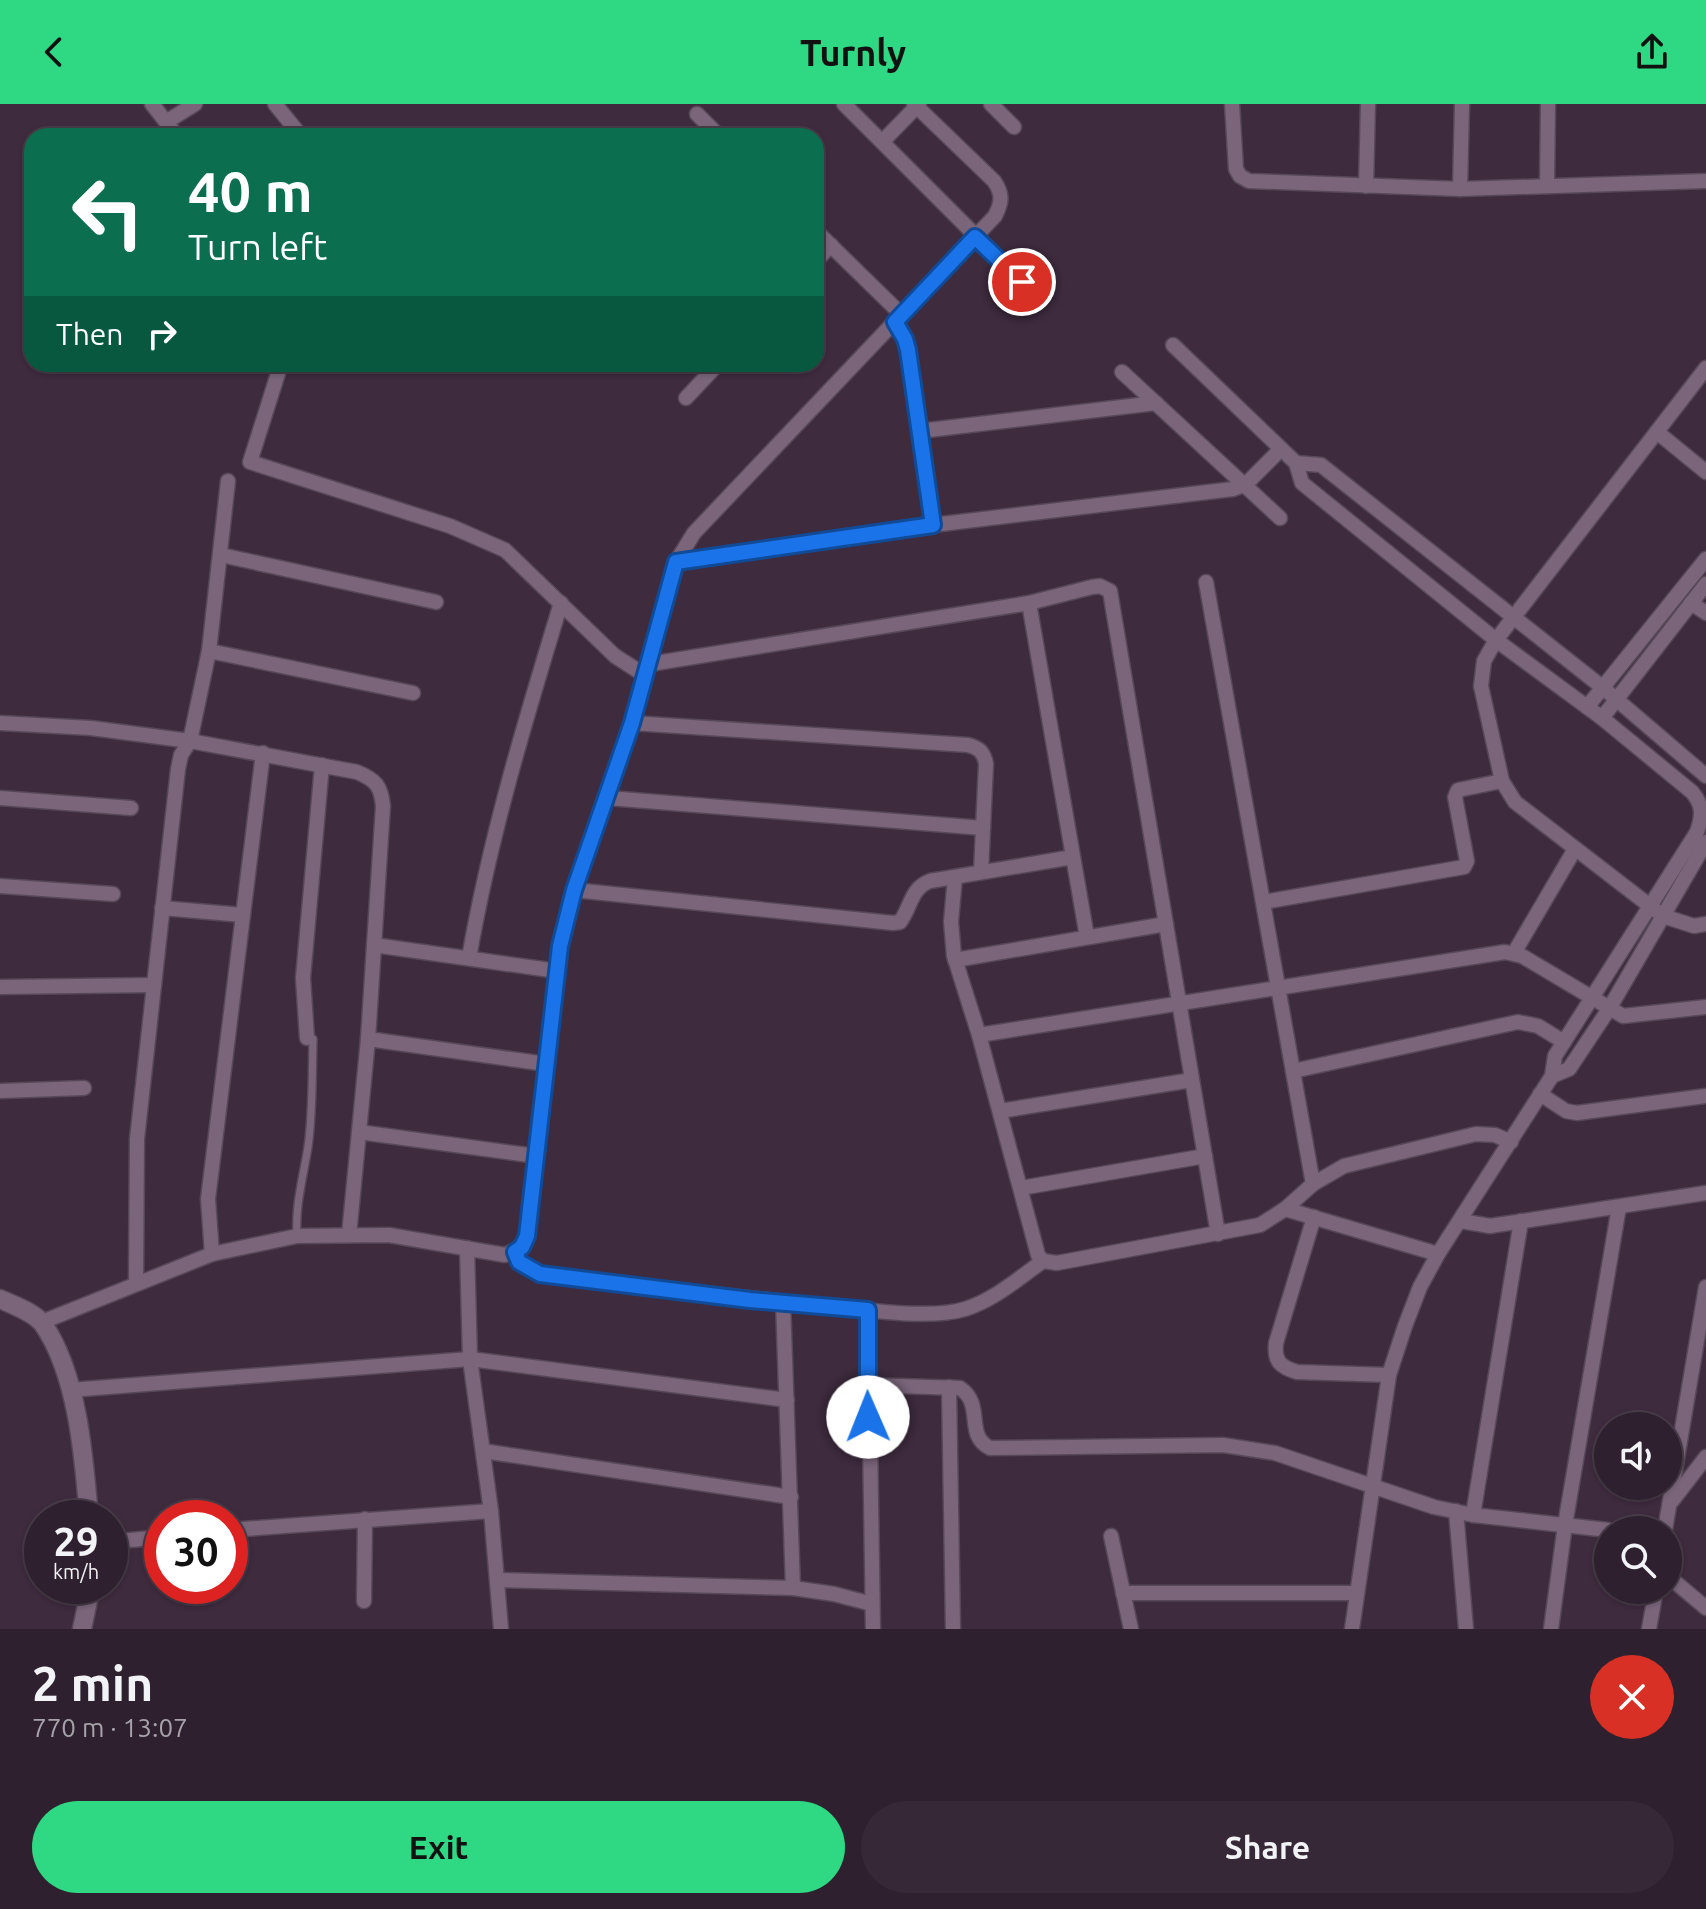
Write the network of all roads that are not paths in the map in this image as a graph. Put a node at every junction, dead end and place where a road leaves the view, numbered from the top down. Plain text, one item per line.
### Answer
1 (152, 104) edge
2 (195, 104) edge
3 (275, 104) edge
4 (844, 104) edge
5 (991, 104) edge
6 (1232, 104) edge
7 (1368, 104) edge
8 (1462, 104) edge
9 (1548, 104) edge
10 (917, 105) edge
11 (697, 114) dead end
12 (166, 122) junction
13 (1014, 127) dead end
14 (171, 128) edge
15 (294, 128) edge
16 (711, 128) edge
17 (883, 141) junction
18 (1706, 181) edge
19 (1366, 186) junction
20 (1547, 186) junction
21 (1460, 189) junction
22 (975, 237) junction
23 (824, 238) edge
24 (831, 245) junction
25 (824, 252) edge
26 (1022, 282) dead end
27 (898, 318) junction
28 (1173, 345) dead end
29 (1706, 368) edge
30 (278, 372) edge
31 (710, 372) edge
32 (1122, 372) dead end
33 (686, 398) dead end
34 (1156, 403) junction
35 (920, 431) junction
36 (1657, 432) junction
37 (1281, 449) junction
38 (1296, 463) junction
39 (1706, 472) edge
40 (228, 481) dead end
41 (1246, 484) junction
42 (1280, 518) dead end
43 (933, 525) junction
44 (221, 555) junction
45 (1706, 559) edge
46 (676, 562) junction
47 (1206, 582) dead end
48 (1706, 584) edge
49 (436, 602) dead end
50 (561, 603) junction
51 (1029, 603) junction
52 (1691, 603) junction
53 (1706, 613) edge
54 (1513, 618) junction
55 (1496, 640) junction
56 (209, 651) junction
57 (648, 670) junction
58 (1602, 687) junction
59 (413, 693) dead end
60 (1616, 699) junction
61 (1587, 707) junction
62 (1602, 718) junction
63 (0, 723) edge
64 (632, 723) junction
65 (190, 741) junction
66 (263, 753) junction
67 (322, 765) junction
68 (1706, 776) edge
69 (1502, 781) junction
70 (0, 798) edge
71 (608, 798) junction
72 (131, 808) dead end
73 (1704, 811) edge
74 (983, 828) junction
75 (1706, 842) edge
76 (1575, 849) junction
77 (1073, 857) junction
78 (981, 872) junction
79 (955, 877) junction
80 (0, 886) edge
81 (574, 890) junction
82 (113, 894) dead end
83 (1264, 902) junction
84 (1650, 907) junction
85 (162, 908) junction
86 (243, 915) junction
87 (1663, 916) junction
88 (1166, 924) junction
89 (1706, 924) edge
90 (1087, 937) junction
91 (374, 945) junction
92 (1514, 953) junction
93 (469, 958) junction
94 (955, 960) junction
95 (557, 971) junction
96 (154, 985) junction
97 (0, 987) edge
98 (1279, 987) junction
99 (1592, 998) junction
100 (1179, 1003) junction
101 (1706, 1007) edge
102 (1609, 1009) junction
103 (979, 1035) junction
104 (310, 1039) joint
105 (368, 1039) junction
106 (1564, 1042) junction
107 (546, 1064) junction
108 (1293, 1071) junction
109 (1552, 1076) junction
110 (1192, 1080) junction
111 (84, 1088) dead end
112 (0, 1091) edge
113 (1540, 1094) junction
114 (1706, 1096) edge
115 (1000, 1111) junction
116 (359, 1132) junction
117 (1511, 1142) junction
118 (536, 1156) junction
119 (1205, 1156) junction
120 (1313, 1184) junction
121 (1021, 1188) junction
122 (1706, 1193) edge
123 (1619, 1207) junction
124 (1285, 1209) junction
125 (1314, 1217) junction
126 (1461, 1221) junction
127 (1521, 1221) junction
128 (1218, 1234) junction
129 (349, 1235) junction
130 (297, 1236) junction
131 (467, 1248) junction
132 (515, 1252) junction
133 (212, 1254) junction
134 (1438, 1254) junction
135 (1043, 1261) junction
136 (136, 1283) junction
137 (1706, 1287) edge
138 (0, 1299) edge
139 (783, 1302) junction
140 (868, 1310) junction
141 (42, 1322) junction
142 (470, 1359) junction
143 (1389, 1375) junction
144 (867, 1385) junction
145 (949, 1387) junction
146 (70, 1390) junction
147 (787, 1400) junction
148 (483, 1451) junction
149 (1706, 1457) edge
150 (1372, 1488) junction
151 (791, 1497) junction
152 (87, 1500) edge
153 (1670, 1504) junction
154 (491, 1511) junction
155 (1456, 1511) junction
156 (1473, 1515) junction
157 (1668, 1516) edge
158 (365, 1519) junction
159 (1565, 1525) junction
160 (1594, 1528) edge
161 (248, 1529) edge
162 (1111, 1536) dead end
163 (497, 1580) junction
164 (793, 1588) junction
165 (1682, 1588) edge
166 (1123, 1593) junction
167 (1357, 1593) junction
168 (364, 1601) dead end
169 (88, 1604) edge
170 (872, 1604) junction
171 (1653, 1604) edge
172 (1706, 1608) edge
173 (82, 1629) edge
174 (501, 1629) edge
175 (873, 1629) edge
176 (953, 1629) edge
177 (1131, 1629) edge
178 (1352, 1629) edge
179 (1466, 1629) edge
180 (1551, 1629) edge
181 (1649, 1629) edge

1 - 12 street
2 - 12 street
3 - 15 street
4 - 17 street
5 - 13 street
6 - 19 street
7 - 19 street
8 - 21 street
9 - 20 street
10 - 17 street
10 - 22 street
11 - 16 street
12 - 14 street
17 - 22 street
18 - 20 street
19 - 21 street
20 - 21 street
22 - 26 street
22 - 27 street
23 - 24 street
24 - 25 street
24 - 27 street
27 - 35 street
27 - 46 street
28 - 37 street
29 - 36 street
30 - 50 street
31 - 33 street
32 - 34 street
34 - 35 street
34 - 41 street
35 - 43 street
36 - 39 street
36 - 54 street
37 - 38 street
37 - 41 street
38 - 54 street
38 - 55 street
40 - 44 street
41 - 42 street
41 - 43 street
43 - 46 street
44 - 49 street
44 - 56 street
45 - 58 street
46 - 57 street
47 - 83 street
48 - 52 street
50 - 57 street
50 - 93 street
51 - 57 street
51 - 77 street
51 - 88 street
52 - 53 street
52 - 60 street
54 - 55 street
54 - 58 street
55 - 61 street
55 - 69 street
56 - 59 street
56 - 65 street
57 - 64 street
58 - 60 street
58 - 61 street
60 - 62 street
60 - 68 street
61 - 62 street
62 - 73 street
63 - 65 street
64 - 71 street
64 - 74 street
65 - 66 street
65 - 85 street
66 - 67 street
66 - 86 street
67 - 91 street
67 - 104 street
69 - 76 street
69 - 83 street
70 - 72 street
71 - 74 street
71 - 81 street
73 - 84 street
74 - 78 street
75 - 87 street
76 - 84 street
76 - 92 street
77 - 78 street
77 - 90 street
78 - 79 street
79 - 81 street
79 - 94 street
80 - 82 street
81 - 95 street
83 - 98 street
84 - 87 street
84 - 99 street
85 - 86 street
85 - 96 street
86 - 133 street
87 - 89 street
87 - 102 street
88 - 90 street
88 - 100 street
90 - 94 street
91 - 93 street
91 - 105 street
92 - 98 street
92 - 99 street
93 - 95 street
94 - 103 street
95 - 107 street
96 - 97 street
96 - 136 street
98 - 100 street
98 - 108 street
99 - 102 street
99 - 106 street
100 - 103 street
100 - 110 street
101 - 102 street
102 - 109 street
103 - 115 street
104 - 130 lane
105 - 107 street
105 - 116 street
106 - 108 street
106 - 109 street
107 - 118 street
108 - 120 street
109 - 113 street
110 - 115 street
110 - 119 street
111 - 112 street
113 - 114 street
113 - 117 street
115 - 121 street
116 - 118 street
116 - 129 street
117 - 120 street
117 - 126 street
118 - 132 street
119 - 121 street
119 - 128 street
120 - 124 street
121 - 135 street
122 - 123 street
123 - 127 street
123 - 159 street
124 - 125 street
124 - 128 street
125 - 134 street
125 - 143 street
126 - 127 street
126 - 134 street
127 - 156 street
128 - 135 street
129 - 130 street
129 - 131 street
130 - 133 street
131 - 132 street
131 - 142 street
132 - 139 street
133 - 136 street
134 - 143 street
135 - 140 street
136 - 141 street
137 - 153 street
138 - 141 main road
139 - 140 street
139 - 147 street
140 - 144 street
141 - 146 main road
142 - 146 street
142 - 147 street
142 - 148 street
143 - 150 street
144 - 145 street
144 - 170 street
145 - 150 street
145 - 176 street
146 - 152 main road
147 - 151 street
148 - 151 street
148 - 154 street
149 - 153 street
150 - 155 street
150 - 167 street
151 - 164 street
153 - 157 street
154 - 158 street
154 - 163 street
155 - 156 street
155 - 179 street
156 - 159 street
158 - 161 street
158 - 168 street
159 - 160 street
159 - 180 street
162 - 166 street
163 - 164 street
163 - 174 street
164 - 170 street
165 - 172 street
166 - 167 street
166 - 177 street
167 - 178 street
169 - 173 main road
170 - 175 street
171 - 181 street

